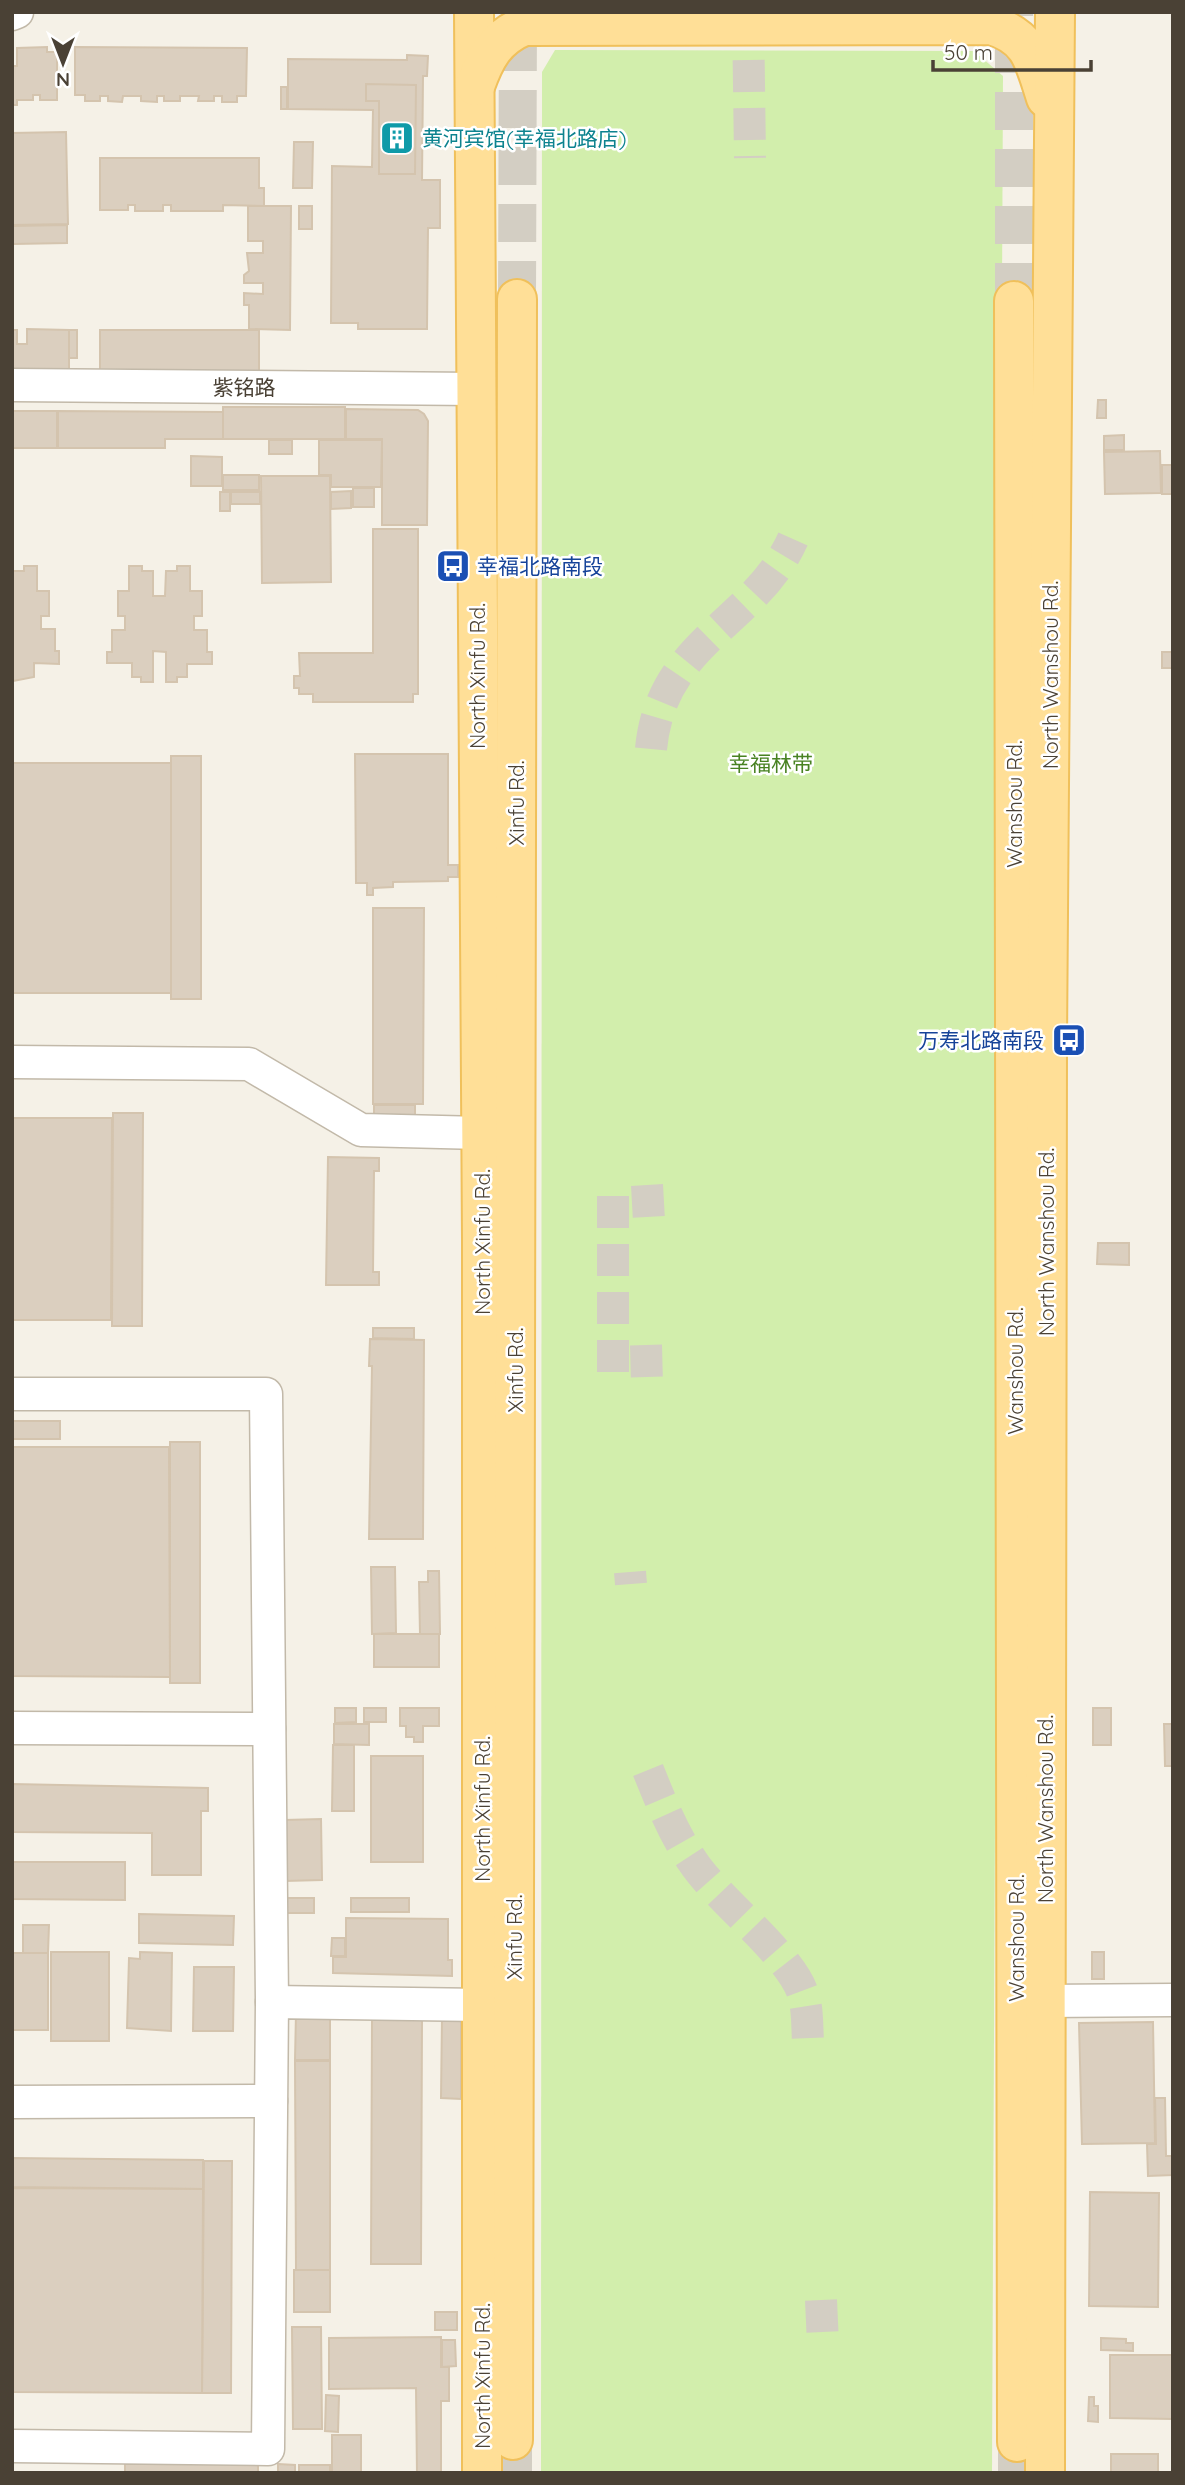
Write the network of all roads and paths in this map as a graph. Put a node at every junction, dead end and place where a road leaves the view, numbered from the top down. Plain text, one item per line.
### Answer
1 (17, 12) edge
2 (474, 12) edge
3 (1055, 12) edge
4 (12, 14) edge
5 (474, 91) junction
6 (1054, 134) junction
7 (517, 299) tunnel mouth
8 (1014, 301) tunnel mouth
9 (12, 385) edge
10 (476, 389) junction
11 (12, 1062) edge
12 (481, 1133) junction
13 (12, 1394) edge
14 (12, 1728) edge
15 (270, 1729) junction
16 (1173, 2000) edge
17 (1044, 2001) junction
18 (272, 2003) junction
19 (482, 2005) junction
20 (271, 2101) junction
21 (12, 2102) edge
22 (513, 2440) tunnel mouth
23 (1017, 2442) tunnel mouth
24 (12, 2446) edge
25 (482, 2473) edge
26 (1045, 2473) tunnel mouth

1 - 4 street
2 - 5 main road, North Xinfu Rd.
3 - 6 main road, North Wanshou Rd.
5 - 6 main road
5 - 10 main road, North Xinfu Rd.
6 - 17 main road, North Wanshou Rd.
7 - 22 main road, Xinfu Rd.
8 - 23 main road, Wanshou Rd.
9 - 10 street, 紫铭路
10 - 12 main road, North Xinfu Rd.
11 - 12 street
12 - 19 main road, North Xinfu Rd.
13 - 15 street
14 - 15 street
15 - 18 street
16 - 17 street
17 - 26 main road, North Wanshou Rd.
18 - 19 street
18 - 20 street
19 - 25 main road, North Xinfu Rd.
20 - 21 street
20 - 24 street

